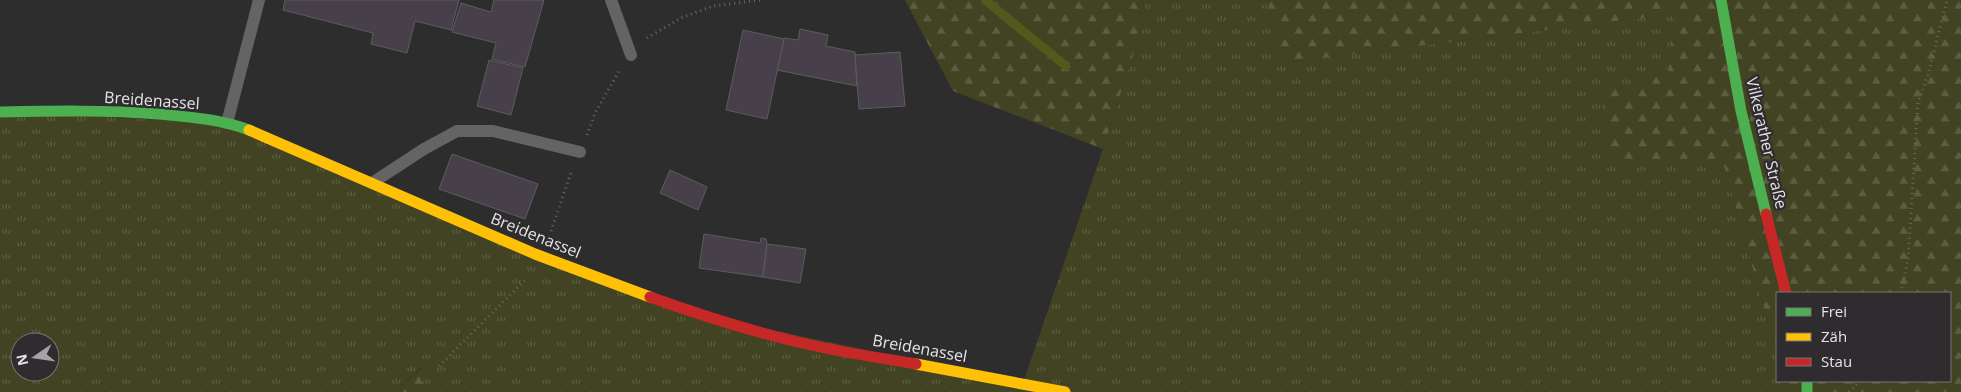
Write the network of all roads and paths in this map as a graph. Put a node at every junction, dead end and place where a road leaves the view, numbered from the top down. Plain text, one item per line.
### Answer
1 (258, 0) edge
2 (611, 0) edge
3 (761, 0) edge
4 (1721, 0) edge
5 (1947, 0) edge
6 (631, 55) junction
7 (0, 112) edge
8 (227, 123) junction
9 (580, 152) junction
10 (372, 183) junction
11 (547, 258) junction
12 (1786, 292) edge
13 (1901, 292) edge
14 (439, 366) dead end
15 (1859, 382) edge
16 (1065, 392) edge
17 (1848, 392) edge

1 - 8 lane
2 - 6 lane
3 - 6 path
4 - 12 street, Vilkerather Straße
5 - 13 path
6 - 9 path
7 - 8 street, Breidenassel
8 - 10 street, Breidenassel
9 - 10 lane
9 - 11 path
10 - 11 street, Breidenassel
11 - 14 path
11 - 16 street, Breidenassel
15 - 17 path

